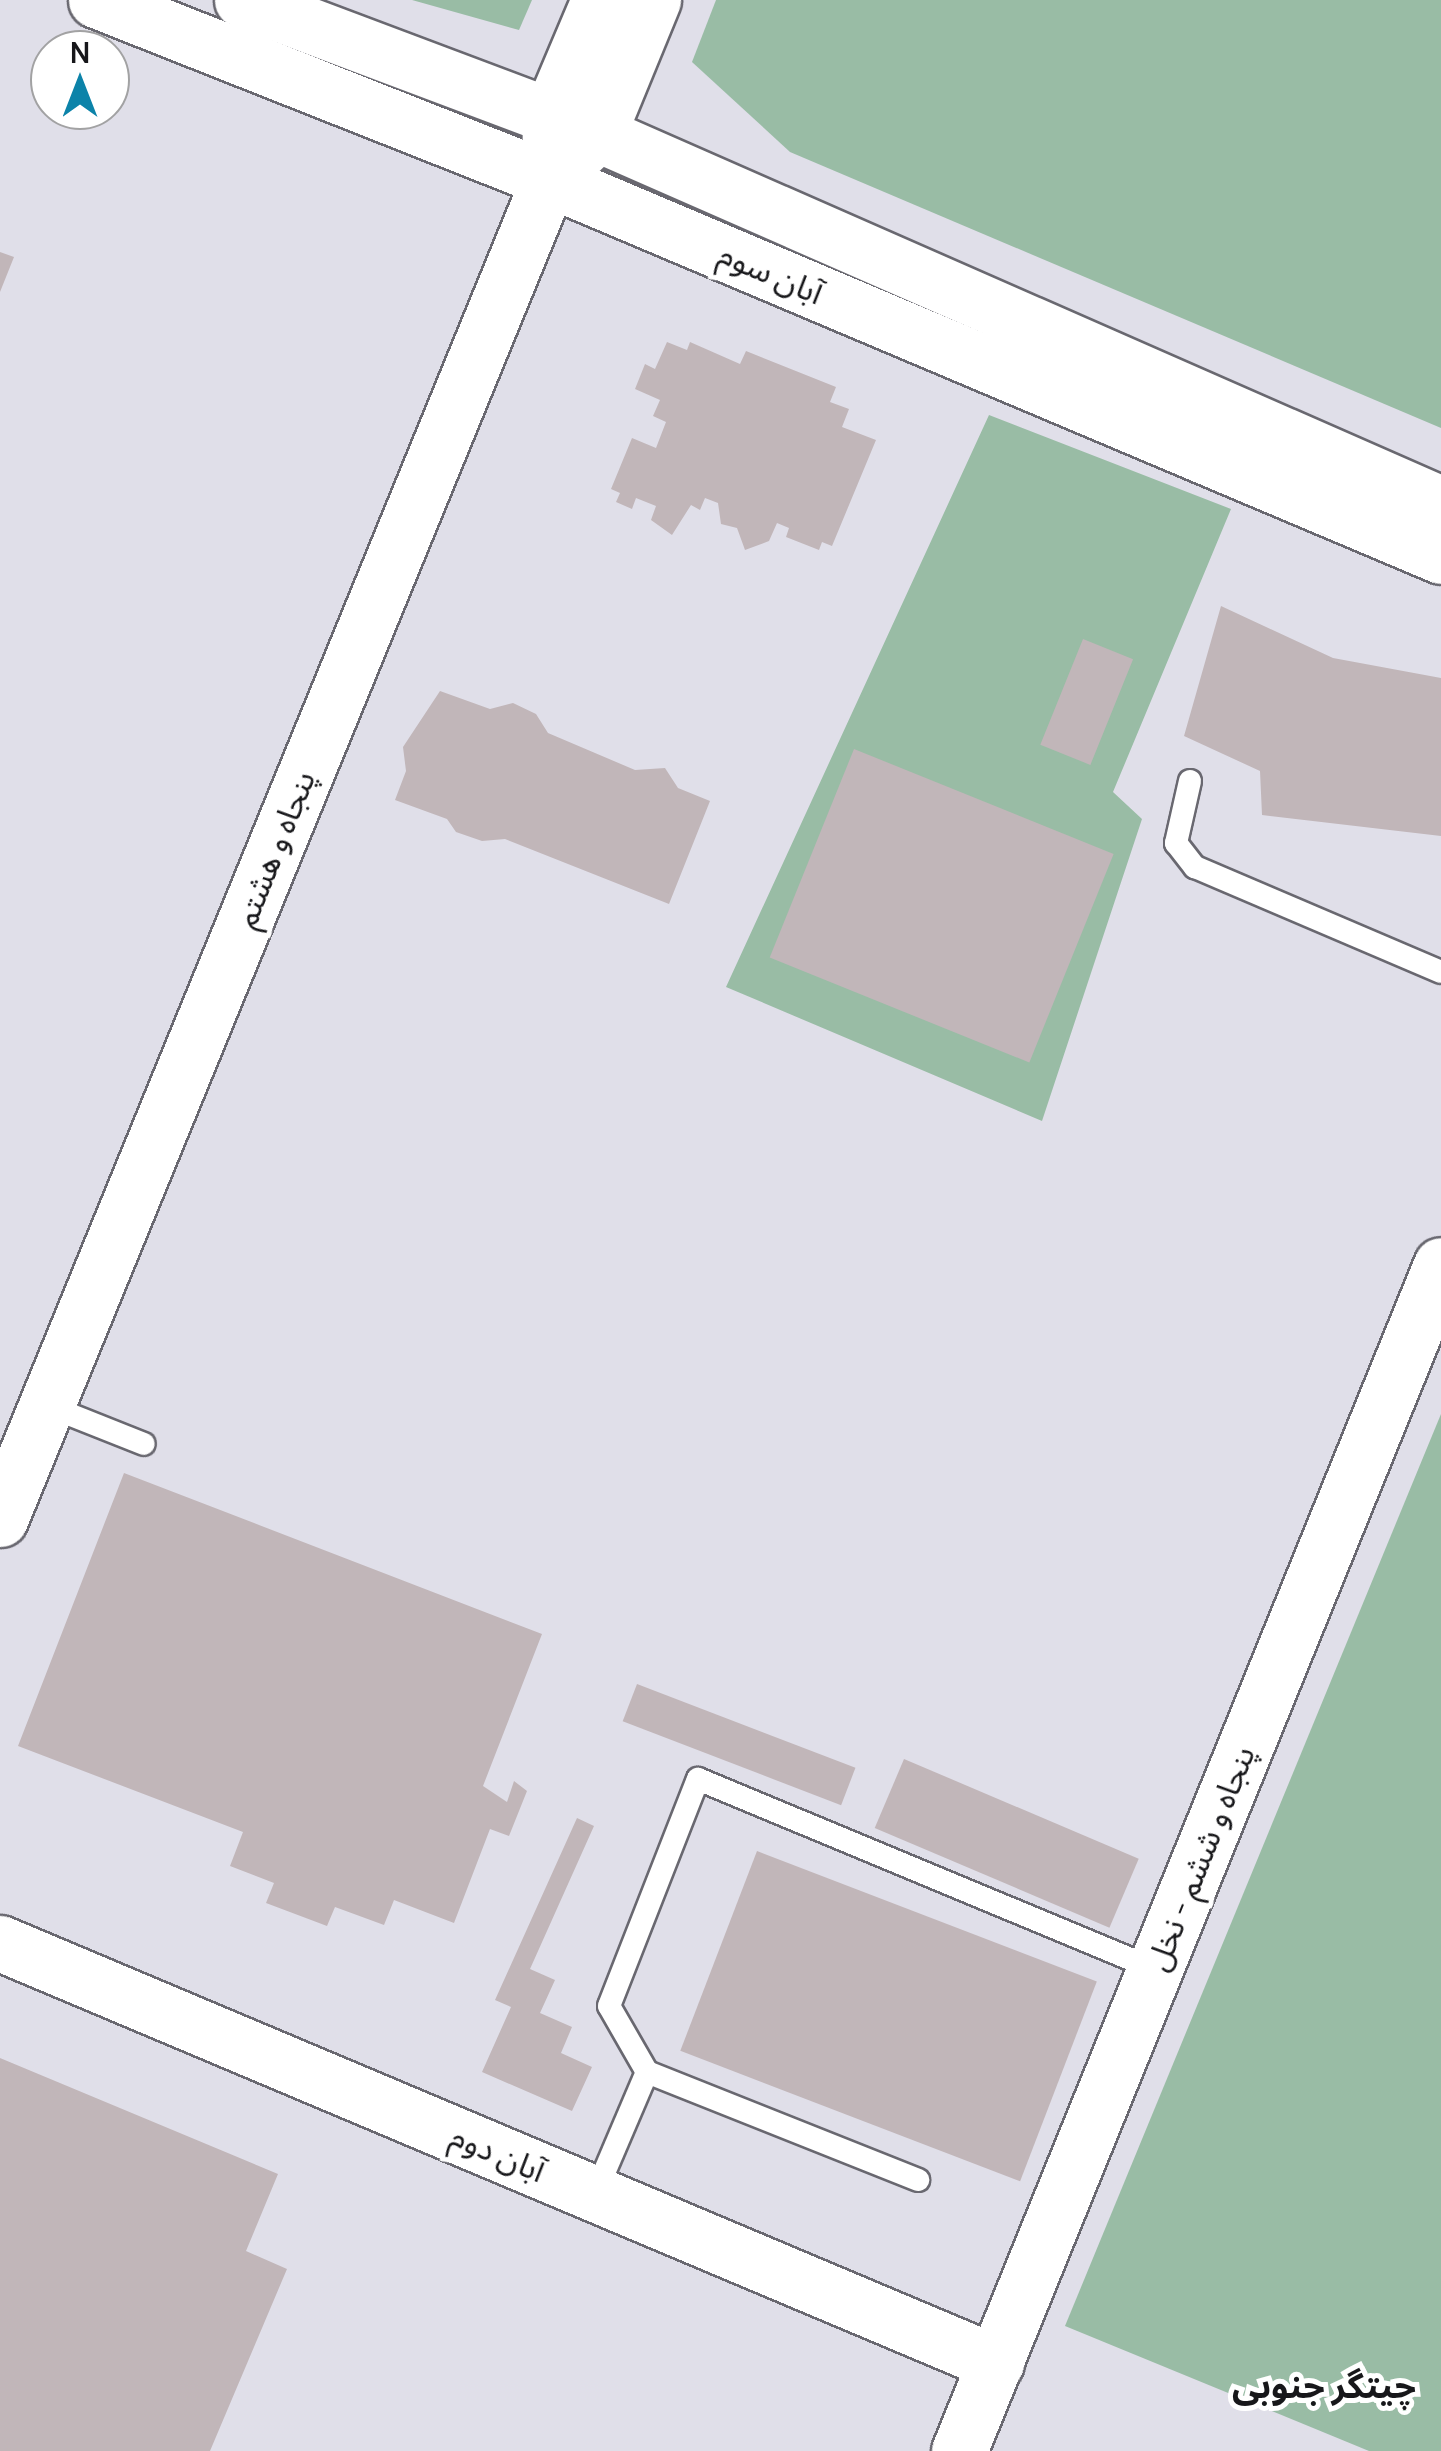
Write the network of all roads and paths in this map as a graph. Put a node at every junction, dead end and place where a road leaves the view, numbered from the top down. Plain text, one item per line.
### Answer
1 (96, 0) edge
2 (242, 0) edge
3 (598, 0) edge
4 (653, 0) edge
5 (574, 125) junction
6 (549, 179) junction
7 (1441, 504) edge
8 (1441, 556) edge
9 (1190, 781) dead end
10 (1441, 972) edge
11 (1441, 1265) edge
12 (46, 1404) junction
13 (144, 1444) dead end
14 (0, 1519) edge
15 (0, 1943) edge
16 (1155, 1969) junction
17 (648, 2072) junction
18 (918, 2180) dead end
19 (596, 2194) junction
20 (996, 2363) junction
21 (959, 2451) edge

1 - 6 street, آبان سوم
2 - 5 street, آبان سوم
3 - 5 street, پنجاه و هشتم
4 - 5 street, پنجاه و هشتم
5 - 6 street, پنجاه و هشتم
5 - 7 street, آبان سوم
6 - 8 street, آبان سوم
6 - 12 street, پنجاه و هشتم
9 - 10 lane
11 - 16 street, پنجاه و ششم - نخل
12 - 13 lane
12 - 14 street, پنجاه و هشتم
15 - 19 street, آبان دوم
16 - 17 lane
16 - 20 street, پنجاه و ششم - نخل
17 - 18 lane
17 - 19 lane
19 - 20 street, آبان دوم
20 - 21 street, پنجاه و ششم - نخل

